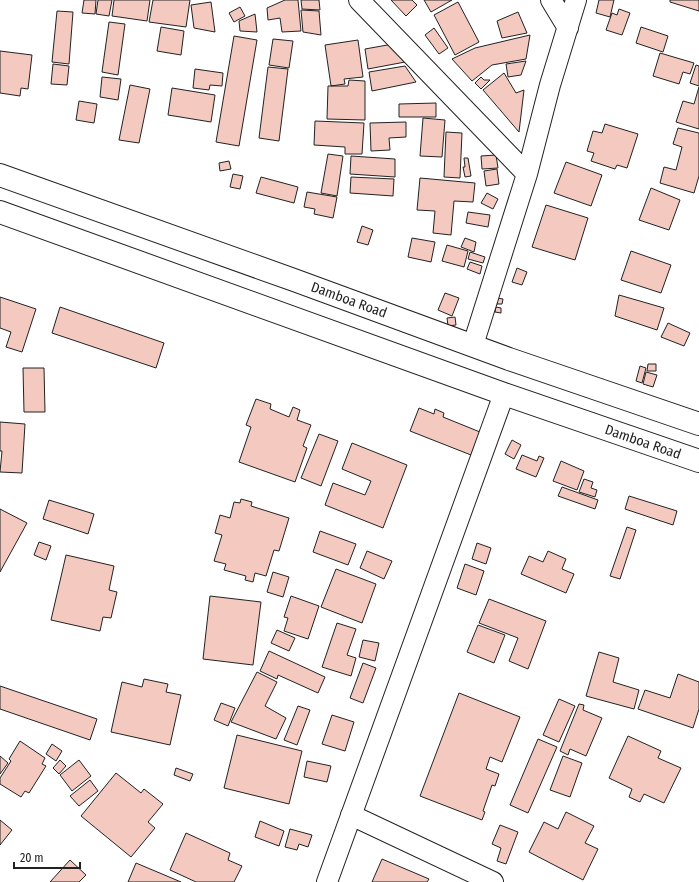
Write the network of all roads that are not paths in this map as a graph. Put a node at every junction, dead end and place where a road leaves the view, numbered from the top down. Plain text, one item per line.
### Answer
1 (358, 0) edge
2 (551, 0) edge
3 (576, 0) edge
4 (568, 28) junction
5 (527, 174) junction
6 (0, 175) edge
7 (0, 212) edge
8 (473, 345) junction
9 (504, 394) junction
10 (699, 424) edge
11 (699, 461) edge
12 (351, 815) junction
13 (327, 882) edge
14 (493, 882) edge

1 - 5 street
2 - 4 street
3 - 4 street
4 - 5 street
5 - 8 street
6 - 8 main road, Damboa Road
7 - 9 main road, Damboa Road
8 - 10 main road, Damboa Road
9 - 11 main road, Damboa Road
9 - 12 street
12 - 13 street
12 - 14 street

